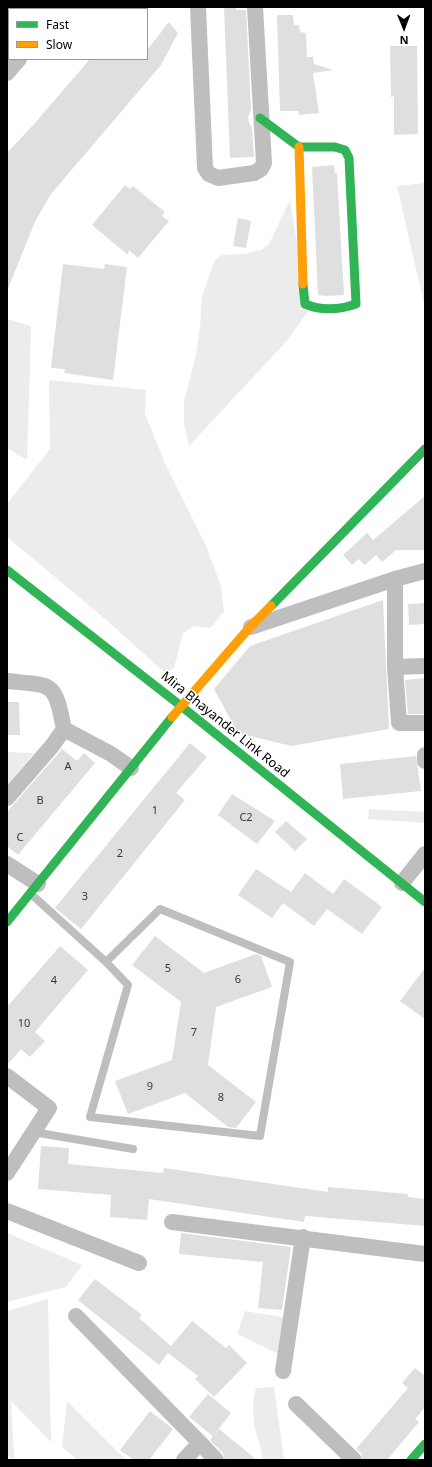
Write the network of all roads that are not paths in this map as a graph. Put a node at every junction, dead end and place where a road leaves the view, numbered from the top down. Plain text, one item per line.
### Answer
1 (198, 7) edge
2 (255, 7) edge
3 (18, 60) edge
4 (7, 73) edge
5 (260, 118) junction
6 (299, 147) junction
7 (425, 449) edge
8 (7, 570) edge
9 (425, 571) edge
10 (395, 579) junction
11 (250, 627) junction
12 (425, 666) edge
13 (395, 667) junction
14 (7, 681) edge
15 (181, 706) junction
16 (425, 723) edge
17 (64, 729) junction
18 (425, 755) edge
19 (425, 762) edge
20 (131, 768) junction
21 (7, 798) edge
22 (425, 854) edge
23 (7, 864) edge
24 (402, 883) junction
25 (34, 888) junction
26 (425, 902) edge
27 (7, 922) edge
28 (106, 962) junction
29 (7, 1076) edge
30 (34, 1132) junction
31 (133, 1149) dead end
32 (7, 1173) edge
33 (7, 1211) edge
34 (172, 1222) dead end
35 (303, 1237) junction
36 (425, 1254) edge
37 (139, 1263) dead end
38 (76, 1316) dead end
39 (283, 1371) dead end
40 (296, 1404) dead end
41 (200, 1443) junction
42 (425, 1444) edge
43 (184, 1460) edge
44 (216, 1460) edge
45 (354, 1460) edge
46 (411, 1460) edge

1 - 5 street
2 - 5 street
3 - 4 street
5 - 6 street
6 - 6 street
7 - 11 street
8 - 15 street, Mira Bhayander Link Road
9 - 10 street
10 - 11 street
10 - 13 street
11 - 15 street
12 - 13 street
13 - 16 street
14 - 17 street
15 - 20 street
15 - 24 street, Mira Bhayander Link Road
17 - 20 street
17 - 21 street
18 - 19 street
20 - 25 street
22 - 24 street
23 - 25 street
24 - 26 street, Mira Bhayander Link Road
25 - 27 street
25 - 28 lane
28 - 28 lane
29 - 30 street
30 - 31 lane
30 - 32 street
33 - 37 street
34 - 35 street
35 - 36 street
35 - 39 street
38 - 41 street
40 - 45 street
41 - 43 street
41 - 44 street
42 - 46 street

